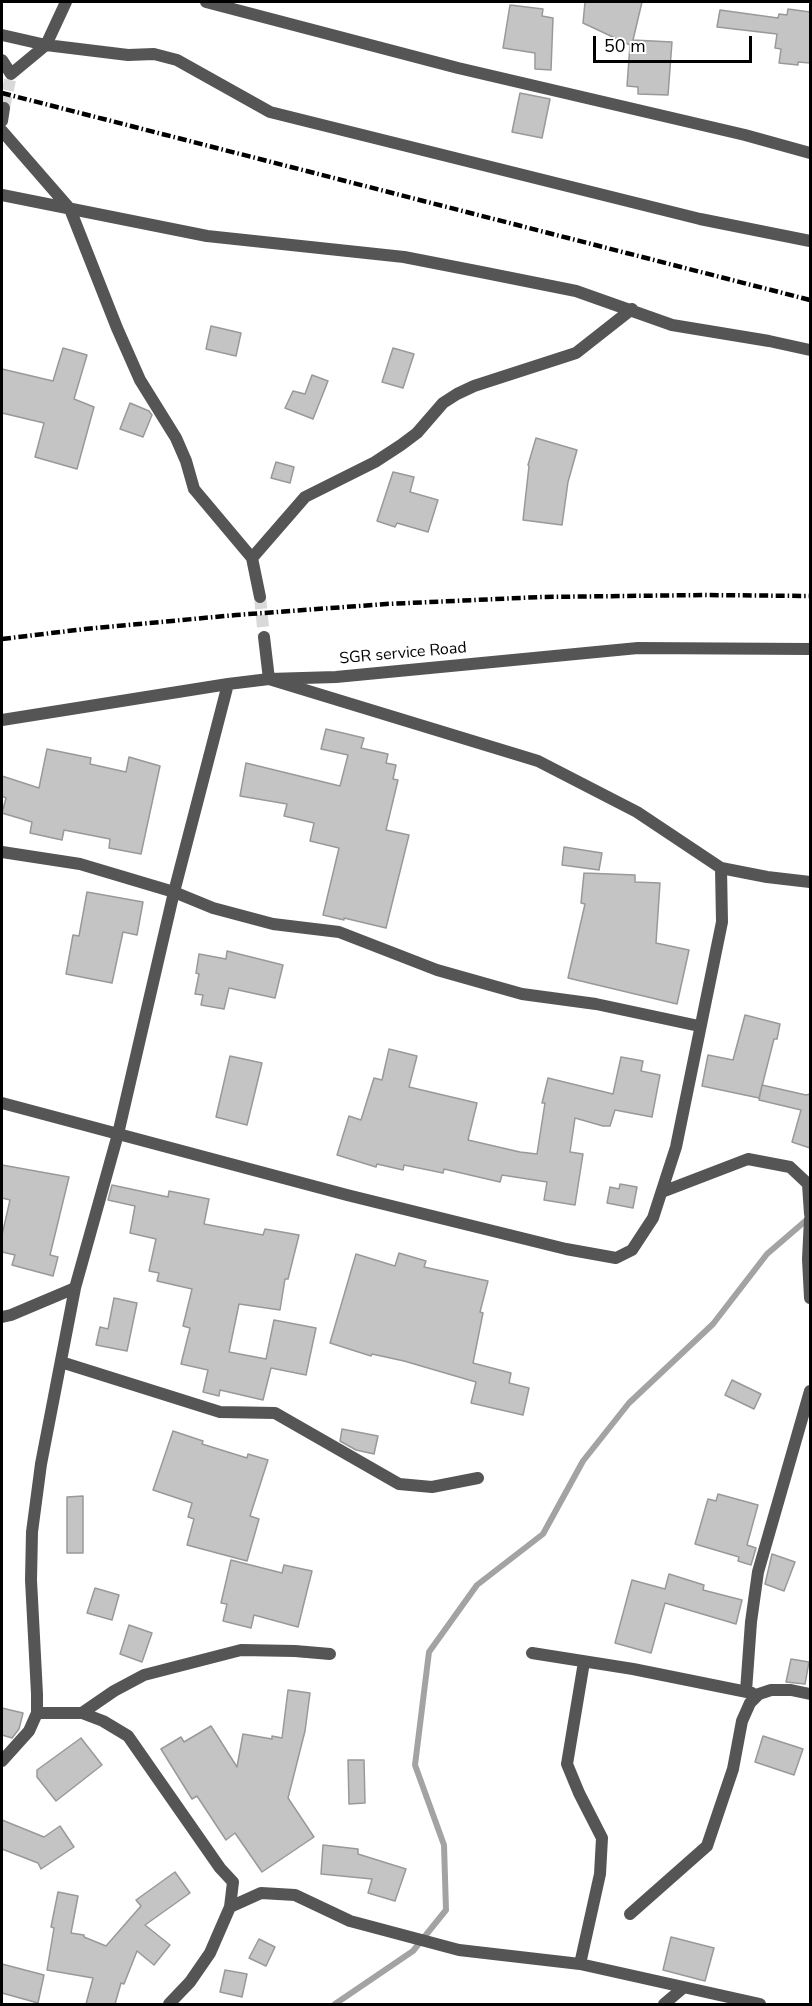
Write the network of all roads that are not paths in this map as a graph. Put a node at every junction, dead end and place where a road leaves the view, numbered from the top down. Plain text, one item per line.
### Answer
1 (66, 2) edge
2 (206, 2) edge
3 (2, 35) edge
4 (46, 45) junction
5 (2, 60) edge
6 (4, 108) dead end
7 (2, 121) edge
8 (2, 131) edge
9 (810, 153) edge
10 (2, 195) edge
11 (70, 209) junction
12 (810, 241) edge
13 (632, 309) junction
14 (810, 350) edge
15 (252, 558) junction
16 (260, 597) tunnel mouth
17 (264, 637) tunnel mouth
18 (810, 649) edge
19 (269, 679) junction
20 (228, 684) junction
21 (2, 720) edge
22 (2, 852) edge
23 (721, 868) junction
24 (810, 882) edge
25 (174, 891) junction
26 (699, 1026) junction
27 (2, 1103) edge
28 (118, 1134) junction
29 (662, 1192) junction
30 (810, 1214) edge
31 (810, 1219) edge
32 (75, 1287) junction
33 (810, 1299) edge
34 (2, 1317) edge
35 (61, 1362) junction
36 (810, 1391) edge
37 (478, 1478) dead end
38 (532, 1653) dead end
39 (330, 1654) dead end
40 (584, 1662) junction
41 (746, 1691) junction
42 (759, 1694) junction
43 (810, 1694) edge
44 (37, 1713) junction
45 (82, 1713) junction
46 (3, 1758) edge
47 (230, 1907) junction
48 (630, 1914) dead end
49 (580, 1964) junction
50 (683, 1988) junction
51 (169, 2004) edge
52 (664, 2004) edge
53 (760, 2004) edge

1 - 4 street
2 - 9 street
3 - 4 street
4 - 5 street
4 - 12 street
6 - 7 street
8 - 11 street
10 - 11 street
11 - 13 street
11 - 15 street
13 - 14 street
13 - 15 street
15 - 16 street
17 - 19 street
18 - 19 street, SGR service Road
19 - 20 street, SGR service Road
19 - 23 street
20 - 21 street, SGR service Road
20 - 25 street
22 - 25 street
23 - 24 street
23 - 26 street
25 - 26 street
25 - 28 street
26 - 29 street
27 - 28 street
28 - 29 street
28 - 32 street
29 - 30 street
31 - 33 street
32 - 34 street
32 - 35 street
35 - 37 street
35 - 44 street
36 - 41 street
38 - 40 street
39 - 45 street
40 - 41 street
40 - 49 street
41 - 42 street
42 - 43 street
42 - 48 street
44 - 45 street
44 - 46 street
45 - 47 street
47 - 49 street
47 - 51 street
49 - 50 street
50 - 52 street
50 - 53 street

